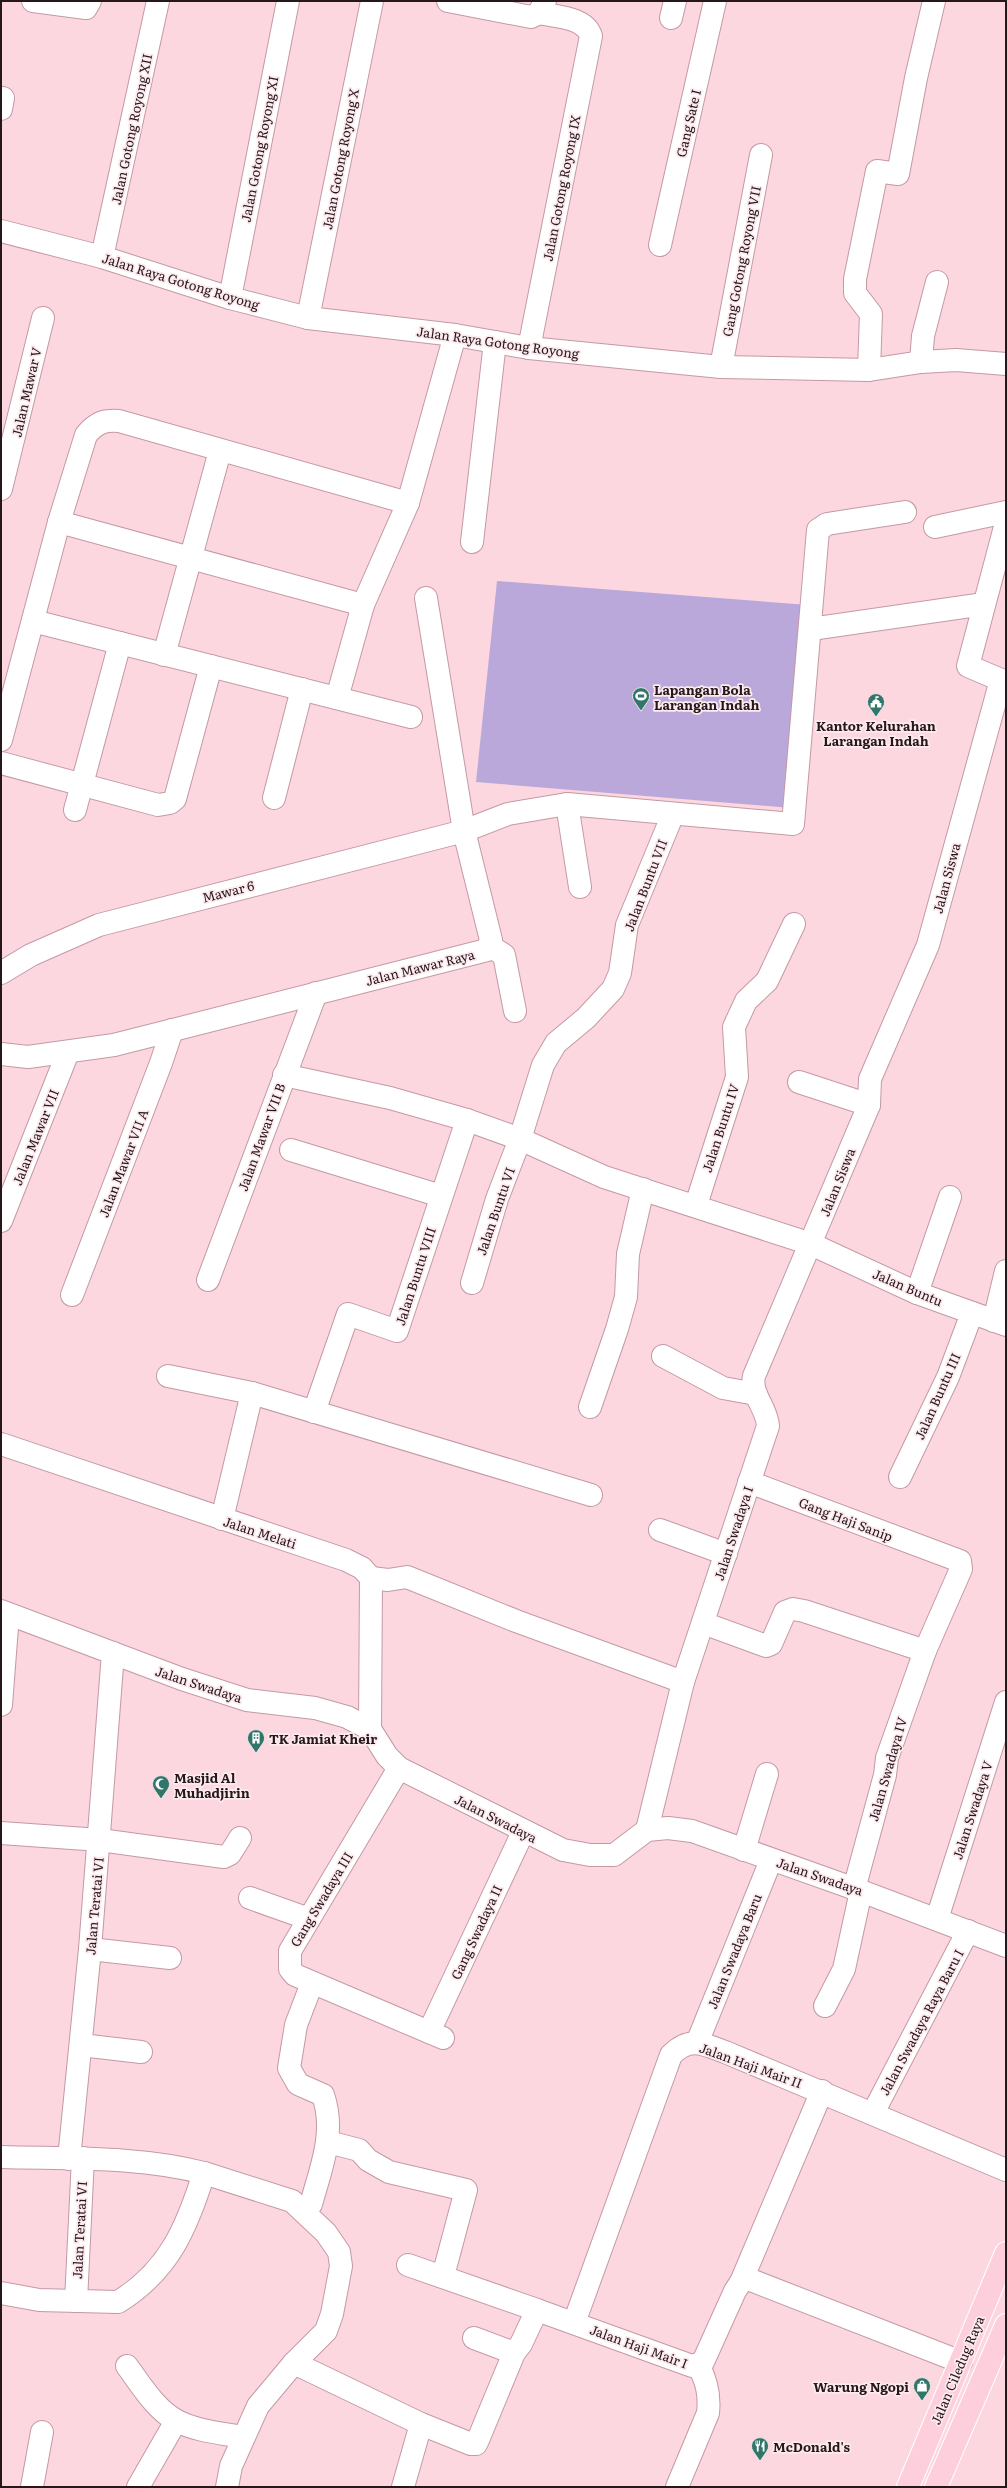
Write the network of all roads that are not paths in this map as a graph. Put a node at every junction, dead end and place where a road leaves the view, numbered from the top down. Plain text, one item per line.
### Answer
1 (34, 1) edge
2 (158, 1) edge
3 (288, 1) edge
4 (372, 1) edge
5 (448, 1) edge
6 (715, 1) edge
7 (934, 1) edge
8 (470, 4) edge
9 (88, 5) edge
10 (542, 7) edge
11 (761, 155) dead end
12 (1, 230) edge
13 (660, 245) dead end
14 (102, 257) junction
15 (937, 282) dead end
16 (230, 298) junction
17 (43, 318) dead end
18 (308, 318) junction
19 (455, 335) junction
20 (495, 342) junction
21 (529, 348) junction
22 (921, 362) junction
23 (1006, 364) edge
24 (721, 367) junction
25 (869, 370) junction
26 (8, 437) edge
27 (220, 451) junction
28 (1, 489) edge
29 (408, 504) junction
30 (905, 512) dead end
31 (1006, 512) edge
32 (59, 522) junction
33 (1006, 523) edge
34 (935, 527) dead end
35 (472, 542) dead end
36 (190, 558) junction
37 (426, 598) dead end
38 (984, 604) junction
39 (363, 605) junction
40 (33, 622) junction
41 (811, 629) junction
42 (120, 643) junction
43 (164, 655) junction
44 (211, 666) junction
45 (302, 689) junction
46 (337, 698) junction
47 (1000, 705) edge
48 (411, 717) dead end
49 (1, 740) edge
50 (1, 763) edge
51 (83, 785) junction
52 (274, 798) dead end
53 (567, 804) junction
54 (75, 810) dead end
55 (672, 814) junction
56 (464, 831) junction
57 (580, 887) dead end
58 (794, 924) dead end
59 (490, 946) junction
60 (1, 973) edge
61 (316, 993) junction
62 (515, 1011) dead end
63 (172, 1030) junction
64 (68, 1052) junction
65 (1, 1054) edge
66 (284, 1075) junction
67 (799, 1082) dead end
68 (868, 1105) junction
69 (467, 1120) junction
70 (520, 1140) junction
71 (291, 1150) dead end
72 (643, 1189) junction
73 (441, 1196) junction
74 (950, 1197) dead end
75 (696, 1205) junction
76 (1, 1222) edge
77 (811, 1244) junction
78 (1006, 1270) edge
79 (208, 1280) dead end
80 (472, 1283) dead end
81 (917, 1293) junction
82 (72, 1295) dead end
83 (972, 1313) junction
84 (1000, 1323) edge
85 (663, 1356) dead end
86 (168, 1376) dead end
87 (252, 1393) junction
88 (756, 1394) junction
89 (590, 1407) dead end
90 (314, 1412) junction
91 (1, 1444) edge
92 (900, 1477) dead end
93 (749, 1482) junction
94 (591, 1495) dead end
95 (222, 1519) junction
96 (660, 1530) dead end
97 (726, 1554) junction
98 (371, 1578) junction
99 (4, 1612) edge
100 (703, 1623) junction
101 (925, 1650) junction
102 (113, 1653) junction
103 (683, 1682) junction
104 (1006, 1702) edge
105 (1, 1704) edge
106 (370, 1730) junction
107 (399, 1768) junction
108 (767, 1774) dead end
109 (647, 1830) junction
110 (1, 1832) edge
111 (523, 1832) junction
112 (240, 1838) dead end
113 (100, 1840) junction
114 (744, 1850) junction
115 (772, 1860) junction
116 (858, 1890) junction
117 (250, 1898) dead end
118 (309, 1919) junction
119 (937, 1919) junction
120 (968, 1931) junction
121 (1006, 1946) edge
122 (90, 1949) junction
123 (170, 1958) dead end
124 (312, 1982) junction
125 (825, 2006) dead end
126 (436, 2035) joint
127 (697, 2043) junction
128 (81, 2045) junction
129 (141, 2052) dead end
130 (822, 2092) junction
131 (873, 2113) junction
132 (328, 2142) junction
133 (1, 2157) edge
134 (76, 2158) junction
135 (1006, 2170) edge
136 (204, 2173) junction
137 (304, 2212) junction
138 (1006, 2253) edge
139 (408, 2265) dead end
140 (443, 2276) junction
141 (741, 2282) junction
142 (1, 2293) edge
143 (76, 2301) junction
144 (537, 2310) junction
145 (574, 2323) junction
146 (1006, 2325) edge
147 (474, 2338) dead end
148 (514, 2353) junction
149 (961, 2362) junction
150 (294, 2363) junction
151 (698, 2365) junction
152 (127, 2366) dead end
153 (985, 2374) junction
154 (176, 2421) junction
155 (421, 2424) junction
156 (42, 2432) dead end
157 (243, 2437) junction
158 (32, 2487) edge
159 (138, 2487) edge
160 (227, 2487) edge
161 (404, 2487) edge
162 (677, 2487) edge
163 (908, 2487) edge
164 (936, 2487) edge

1 - 9 street
2 - 14 street, Jalan Gotong Royong XII
3 - 16 street, Jalan Gotong Royong XI
4 - 18 street, Jalan Gotong Royong X
5 - 8 street
6 - 13 street, Gang Sate I
7 - 25 street
8 - 10 street
10 - 21 street, Jalan Gotong Royong IX
11 - 24 street, Gang Gotong Royong VII
12 - 14 street, Jalan Raya Gotong Royong
14 - 16 street, Jalan Raya Gotong Royong
15 - 22 street
16 - 18 street, Jalan Raya Gotong Royong
17 - 26 street, Jalan Mawar V
18 - 19 street, Jalan Raya Gotong Royong
19 - 20 street, Jalan Raya Gotong Royong
19 - 29 street
20 - 21 street, Jalan Raya Gotong Royong
20 - 35 street
21 - 24 street, Jalan Raya Gotong Royong
22 - 23 street, Jalan Raya Gotong Royong
22 - 25 street, Jalan Raya Gotong Royong
24 - 25 street, Jalan Raya Gotong Royong
26 - 28 street, Jalan Mawar V
27 - 29 street
27 - 32 street
27 - 36 street
29 - 39 street
30 - 41 street
31 - 34 street
32 - 36 street
32 - 40 street
33 - 38 street, Jalan Siswa
36 - 39 street
36 - 43 street
37 - 56 street, Jalan Mawar Raya
38 - 41 street
38 - 47 street, Jalan Siswa
39 - 46 street
40 - 42 street
40 - 49 street
41 - 55 street, Mawar 6
42 - 43 street
42 - 51 street
43 - 44 street
44 - 45 street
44 - 51 street
45 - 46 street
45 - 52 street
46 - 48 street
47 - 68 street, Jalan Siswa
50 - 51 street
51 - 54 street
53 - 55 street, Mawar 6
53 - 56 street, Mawar 6
53 - 57 street
55 - 70 street, Jalan Buntu VII
56 - 59 street, Jalan Mawar Raya
56 - 60 street, Mawar 6
58 - 75 street, Jalan Buntu IV
59 - 61 street, Jalan Mawar Raya
59 - 62 street
61 - 63 street, Jalan Mawar Raya
61 - 66 street, Jalan Mawar VII B
63 - 64 street, Jalan Mawar Raya
63 - 82 street, Jalan Mawar VII A
64 - 65 street, Jalan Mawar Raya
64 - 76 street, Jalan Mawar VII
66 - 69 street, Jalan Buntu
66 - 79 street, Jalan Mawar VII B
67 - 68 street
68 - 77 street, Jalan Siswa
69 - 70 street, Jalan Buntu
69 - 73 street, Jalan Buntu VIII
70 - 72 street, Jalan Buntu
70 - 80 street, Jalan Buntu VI
71 - 73 street
72 - 75 street, Jalan Buntu
72 - 89 street
73 - 90 street, Jalan Buntu VIII
74 - 81 street
75 - 77 street, Jalan Buntu
77 - 81 street, Jalan Buntu
77 - 88 street, Jalan Swadaya I
78 - 84 street
81 - 83 street, Jalan Buntu
83 - 84 street, Jalan Buntu
83 - 92 street, Jalan Buntu III
85 - 88 street
86 - 87 street
87 - 90 street
87 - 95 street
88 - 93 street, Jalan Swadaya I
90 - 94 street
91 - 95 street, Jalan Melati
93 - 97 street, Jalan Swadaya I
93 - 101 street, Gang Haji Sanip
95 - 98 street, Jalan Melati
96 - 97 street
97 - 100 street, Jalan Swadaya I
98 - 103 street
98 - 106 street
99 - 102 street, Jalan Swadaya
99 - 105 street
100 - 101 street
100 - 103 street, Jalan Swadaya I
101 - 116 street, Jalan Swadaya IV
102 - 106 street, Jalan Swadaya
102 - 113 street, Jalan Teratai VI
103 - 109 street, Jalan Swadaya I
104 - 119 street, Jalan Swadaya V
106 - 107 street, Jalan Swadaya
107 - 111 street, Jalan Swadaya
107 - 118 street, Gang Swadaya III
108 - 114 street
109 - 111 street, Jalan Swadaya
109 - 114 street, Jalan Swadaya
110 - 113 street
111 - 126 street, Gang Swadaya II
112 - 113 street
113 - 122 street, Jalan Teratai VI
114 - 115 street, Jalan Swadaya
115 - 116 street, Jalan Swadaya
115 - 127 street, Jalan Swadaya Baru
116 - 119 street, Jalan Swadaya
116 - 125 street, Jalan Swadaya IV
117 - 118 street
118 - 124 street, Gang Swadaya III
119 - 120 street, Jalan Swadaya
120 - 121 street, Jalan Swadaya
120 - 131 street, Jalan Swadaya Raya Baru I
122 - 123 street
122 - 128 street, Jalan Teratai VI
124 - 126 street, Gang Swadaya III
124 - 132 street
127 - 130 street, Jalan Haji Mair II
127 - 145 street, Jalan Haji Mair II
128 - 129 street
128 - 134 street, Jalan Teratai VI
130 - 131 street, Jalan Haji Mair II
130 - 141 street, Jalan Haji Mair I
131 - 135 street, Jalan Haji Mair II
132 - 137 street
132 - 140 street
133 - 134 street
134 - 136 street
134 - 143 street, Jalan Teratai VI
136 - 137 street
136 - 143 street
137 - 150 street
138 - 149 main road, Jalan Ciledug Raya
139 - 140 street, Jalan Haji Mair I
140 - 144 street, Jalan Haji Mair I
141 - 149 street
141 - 151 street, Jalan Haji Mair I
142 - 143 street
144 - 145 street, Jalan Haji Mair I
144 - 148 street
145 - 151 street, Jalan Haji Mair I
146 - 153 main road, Jalan Ciledug Raya
147 - 148 street
148 - 155 street
149 - 153 main road
149 - 163 main road, Jalan Ciledug Raya
150 - 155 street
150 - 157 street
151 - 162 street
152 - 154 street
153 - 164 main road, Jalan Ciledug Raya
154 - 157 street
154 - 159 street
155 - 161 street
156 - 158 street
157 - 160 street

